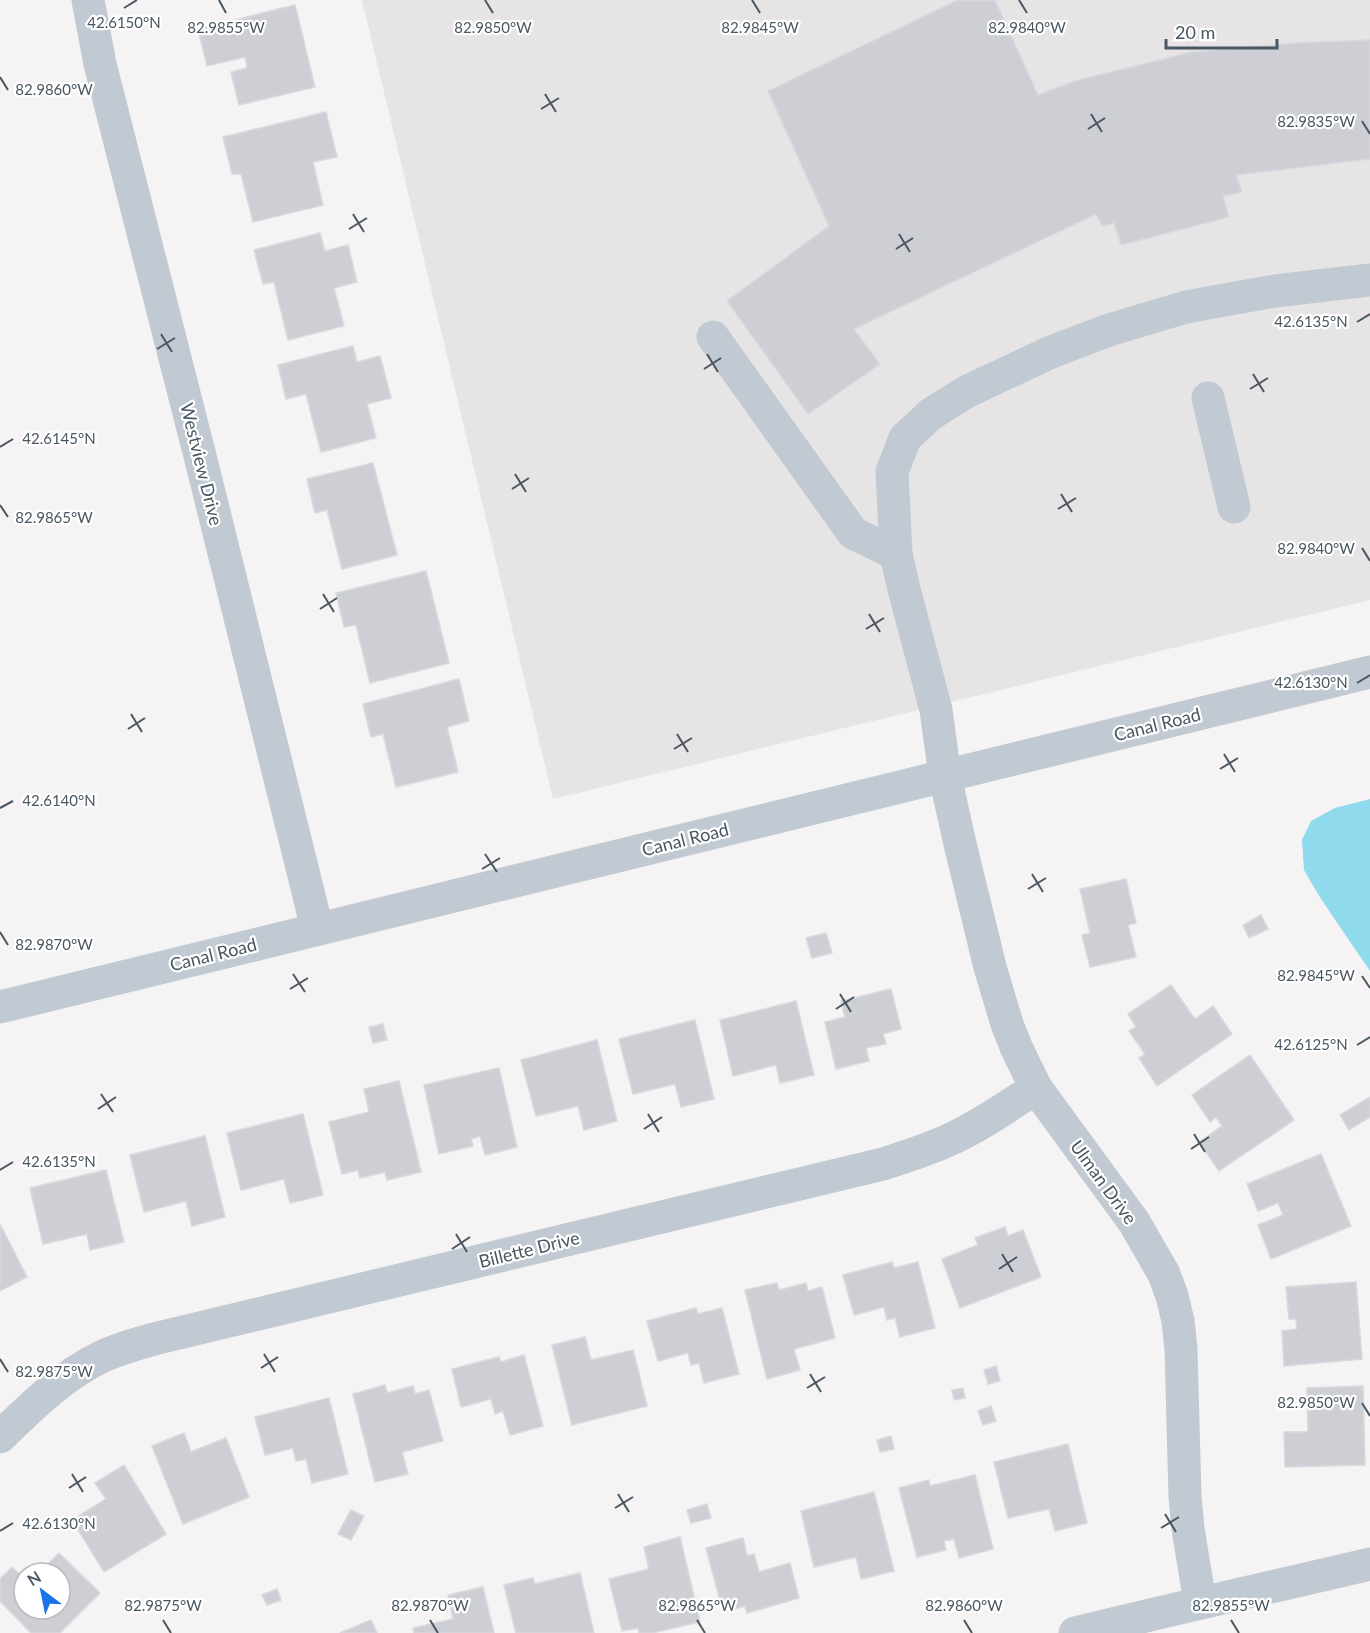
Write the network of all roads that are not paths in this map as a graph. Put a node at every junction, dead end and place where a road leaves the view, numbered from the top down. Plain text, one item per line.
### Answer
1 (88, 0) edge
2 (1370, 280) edge
3 (713, 337) dead end
4 (1208, 398) dead end
5 (1233, 507) dead end
6 (896, 554) junction
7 (1370, 672) edge
8 (945, 776) junction
9 (317, 928) junction
10 (0, 1007) edge
11 (1036, 1088) junction
12 (0, 1437) edge
13 (1370, 1564) edge
14 (1200, 1602) junction
15 (1075, 1633) edge

1 - 9 street, Westview Drive
2 - 6 street, Ulman Drive
3 - 6 street
4 - 5 street
6 - 8 street, Ulman Drive
7 - 8 street, Canal Road
8 - 9 street, Canal Road
8 - 11 street, Ulman Drive
9 - 10 street, Canal Road
11 - 12 street, Billette Drive
11 - 14 street, Ulman Drive
13 - 14 street
14 - 15 street

